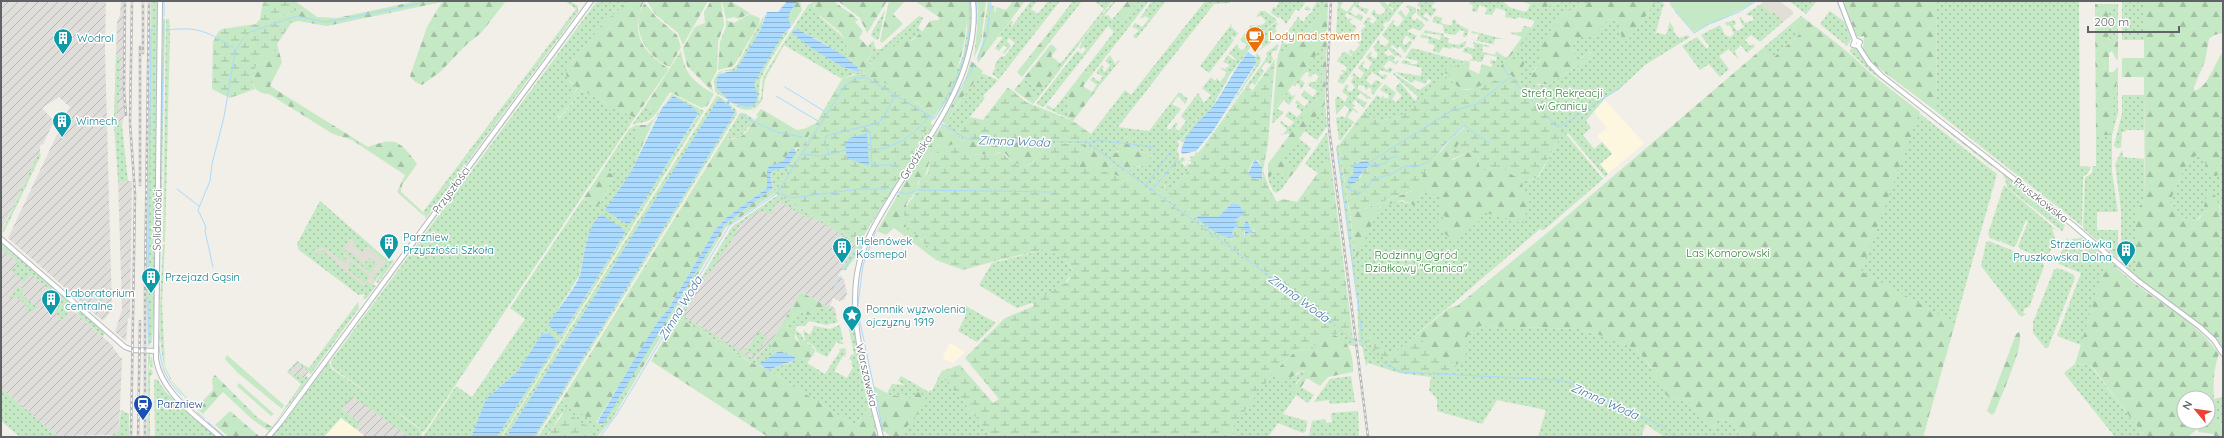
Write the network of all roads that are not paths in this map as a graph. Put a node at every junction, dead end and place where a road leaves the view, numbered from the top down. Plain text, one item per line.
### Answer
1 (160, 1) edge
2 (591, 1) edge
3 (973, 1) edge
4 (1840, 1) edge
5 (1, 239) edge
6 (855, 312) joint
7 (156, 351) junction
8 (2223, 354) edge
9 (220, 437) edge
10 (268, 437) edge
11 (881, 437) edge

1 - 7 street, Solidarności
2 - 10 street, Przyszłości
3 - 6 street, Grodziska
4 - 8 street, Pruszkowska
5 - 7 street
6 - 11 street, Warszawska
7 - 9 street, Solidarności

